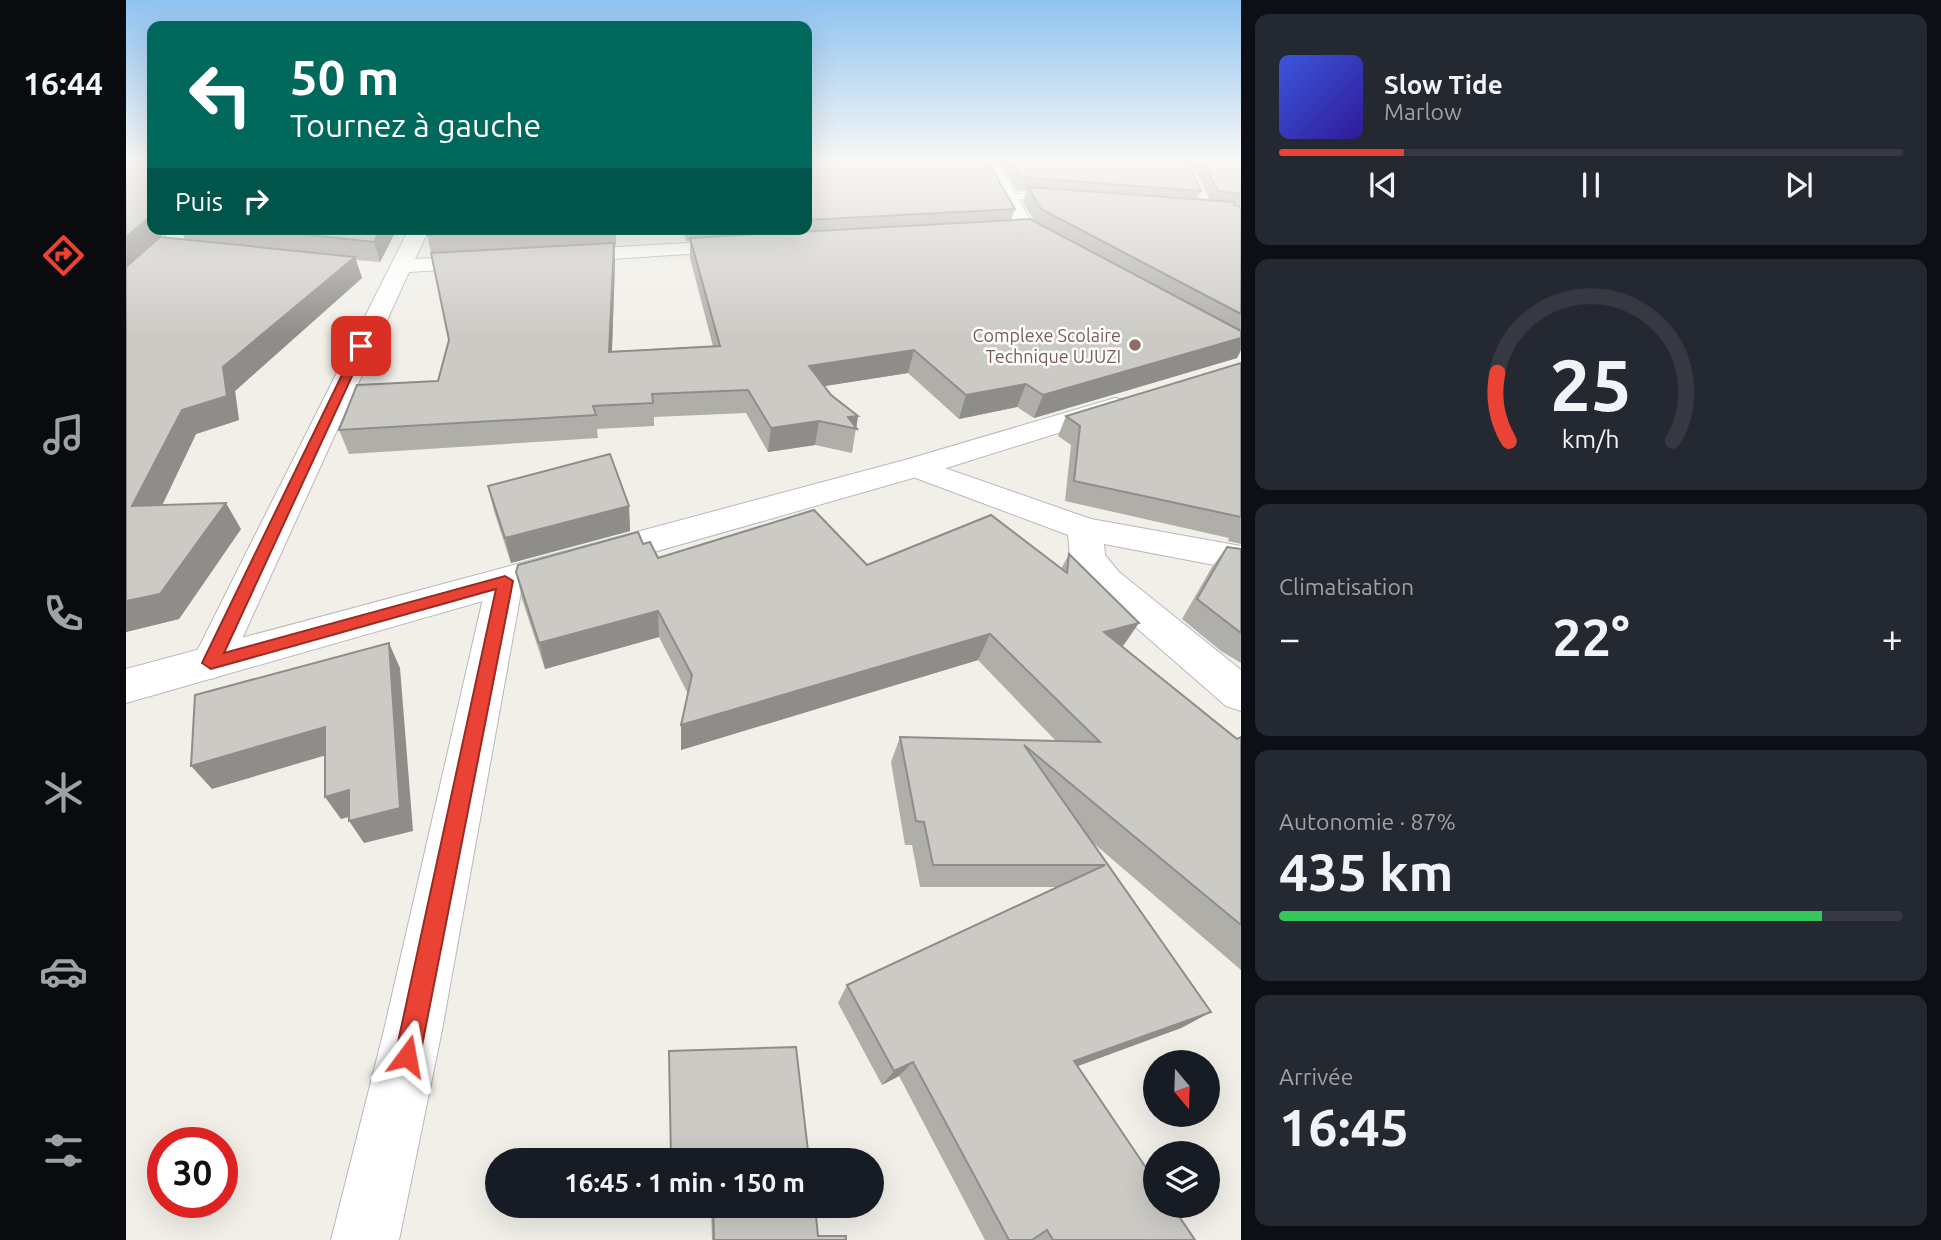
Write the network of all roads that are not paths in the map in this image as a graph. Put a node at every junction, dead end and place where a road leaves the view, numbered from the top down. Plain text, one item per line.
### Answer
1 (1021, 220) edge
2 (1027, 230) junction
3 (999, 231) edge
4 (178, 235) edge
5 (414, 235) edge
6 (762, 245) edge
7 (164, 248) junction
8 (192, 251) edge
9 (1074, 256) edge
10 (539, 258) edge
11 (511, 259) edge
12 (388, 270) junction
13 (128, 279) edge
14 (1137, 399) edge
15 (916, 467) junction
16 (1085, 529) junction
17 (1241, 558) edge
18 (505, 581) junction
19 (211, 663) junction
20 (126, 686) edge
21 (1241, 694) edge
22 (365, 1240) edge

1 - 2 street
2 - 3 street
2 - 9 street
4 - 7 street
5 - 12 street
6 - 10 street
7 - 8 street
7 - 13 street
11 - 12 street
12 - 19 street
14 - 15 street
15 - 16 street
15 - 18 street
16 - 17 street
16 - 21 street
18 - 19 street
18 - 22 street
19 - 20 street

